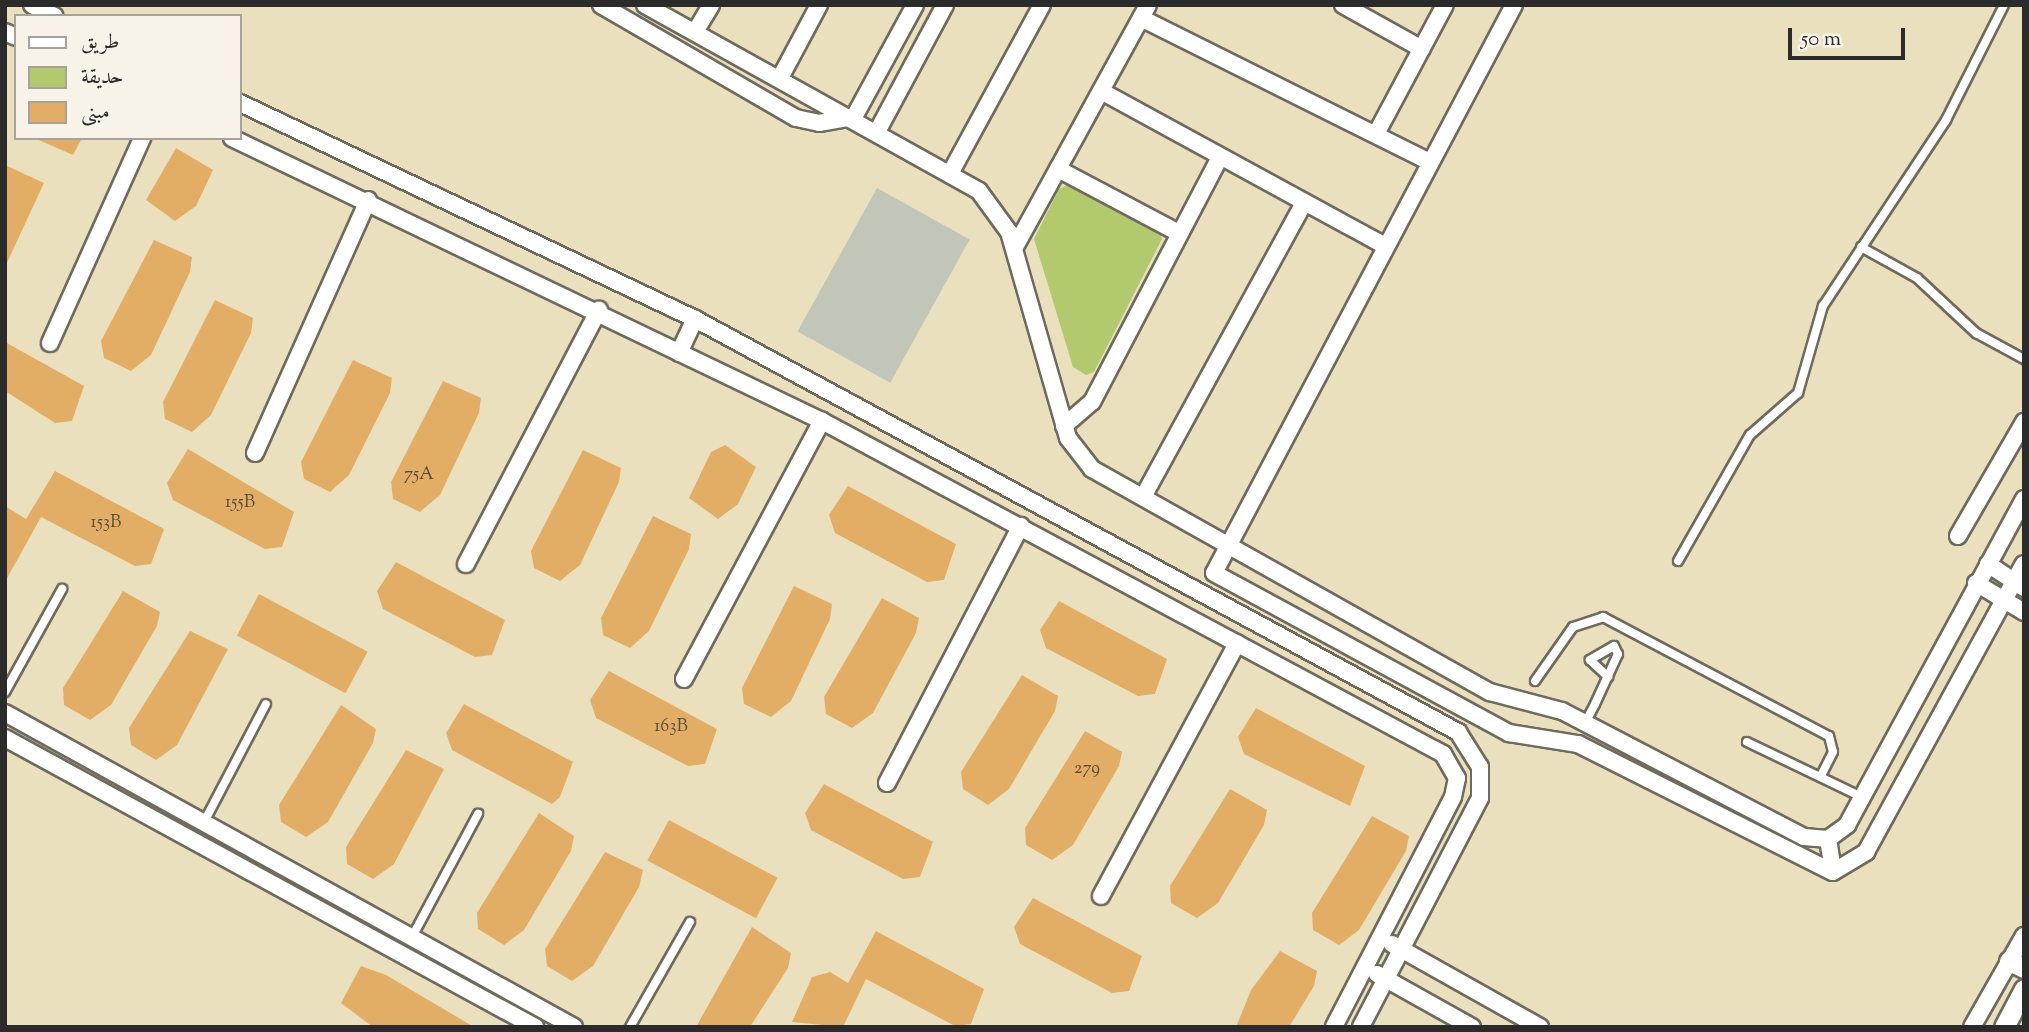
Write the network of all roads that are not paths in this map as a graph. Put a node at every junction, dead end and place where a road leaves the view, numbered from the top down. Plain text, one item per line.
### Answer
1 (32, 5) edge
2 (601, 5) edge
3 (645, 5) edge
4 (711, 5) edge
5 (819, 5) edge
6 (915, 5) edge
7 (945, 5) edge
8 (1042, 5) edge
9 (1343, 5) edge
10 (1445, 5) edge
11 (1514, 5) edge
12 (2004, 5) edge
13 (1144, 12) edge
14 (51, 14) edge
15 (695, 32) junction
16 (1422, 49) junction
17 (780, 78) junction
18 (1101, 91) junction
19 (242, 104) edge
20 (854, 117) junction
21 (878, 130) junction
22 (1376, 134) junction
23 (141, 140) edge
24 (236, 140) edge
25 (1220, 157) junction
26 (1430, 162) junction
27 (1058, 169) junction
28 (952, 170) junction
29 (368, 200) junction
30 (1304, 202) junction
31 (1179, 233) junction
32 (1385, 246) junction
33 (1015, 247) junction
34 (1861, 247) junction
35 (599, 310) junction
36 (695, 319) junction
37 (50, 343) dead end
38 (678, 353) junction
39 (2024, 359) edge
40 (2023, 420) edge
41 (822, 421) junction
42 (1064, 426) junction
43 (256, 453) dead end
44 (1143, 497) junction
45 (2024, 499) edge
46 (1021, 526) junction
47 (1958, 536) dead end
48 (1231, 544) junction
49 (1678, 561) dead end
50 (466, 564) dead end
51 (1988, 564) junction
52 (2024, 564) edge
53 (1290, 578) junction
54 (1976, 583) junction
55 (2019, 584) edge
56 (62, 589) dead end
57 (2004, 600) junction
58 (1273, 605) junction
59 (2024, 612) edge
60 (1237, 643) junction
61 (1608, 677) dead end
62 (684, 679) dead end
63 (1535, 681) dead end
64 (5, 692) edge
65 (266, 704) dead end
66 (5, 713) edge
67 (1585, 723) junction
68 (5, 738) edge
69 (1746, 742) dead end
70 (1820, 777) junction
71 (887, 783) dead end
72 (1862, 797) junction
73 (478, 814) dead end
74 (204, 822) junction
75 (1828, 839) junction
76 (1833, 872) junction
77 (1101, 896) dead end
78 (690, 922) dead end
79 (2024, 936) edge
80 (412, 937) junction
81 (1381, 938) junction
82 (1401, 949) junction
83 (2016, 964) edge
84 (1366, 967) junction
85 (1385, 979) junction
86 (2024, 989) edge
87 (535, 1027) edge
88 (574, 1027) edge
89 (630, 1027) edge
90 (1334, 1027) edge
91 (1361, 1027) edge
92 (1472, 1027) edge
93 (1540, 1027) edge
94 (1972, 1027) edge
95 (2004, 1027) edge

1 - 14 street
2 - 20 street
3 - 15 street
4 - 15 street
5 - 17 street
6 - 20 street
7 - 21 street
8 - 28 street
9 - 16 street
10 - 16 street
11 - 26 street
12 - 34 lane
13 - 18 street
13 - 22 street
15 - 17 street
16 - 22 street
17 - 20 street
18 - 25 street
18 - 27 street
19 - 36 street
20 - 21 street
21 - 28 street
22 - 26 street
23 - 37 street
24 - 29 street
25 - 30 street
25 - 31 street
26 - 32 street
27 - 31 street
27 - 33 street
28 - 33 street
29 - 35 street
29 - 43 street
30 - 32 street
30 - 44 street
31 - 42 street
32 - 48 street
33 - 42 street
34 - 39 lane
34 - 49 lane
35 - 38 street
35 - 50 street
36 - 38 street
36 - 82 street
38 - 41 street
40 - 47 street
41 - 46 street
41 - 62 street
42 - 44 street
44 - 48 street
45 - 51 street
46 - 60 street
46 - 71 street
48 - 53 street
48 - 58 street
51 - 54 street
51 - 55 street
52 - 55 street
53 - 58 street
53 - 67 street
54 - 57 street
54 - 72 street
55 - 57 street
56 - 64 lane
57 - 59 street
57 - 76 street
58 - 76 street
60 - 77 street
60 - 81 street
61 - 67 lane
63 - 70 lane
65 - 74 lane
66 - 74 street
67 - 75 street
68 - 87 street
69 - 70 lane
70 - 72 lane
72 - 75 street
73 - 80 lane
74 - 80 street
75 - 76 street
78 - 89 lane
79 - 83 street
80 - 88 street
81 - 82 street
81 - 84 street
82 - 85 street
82 - 93 street
83 - 94 street
84 - 85 street
84 - 90 street
85 - 91 street
85 - 92 street
86 - 95 street

